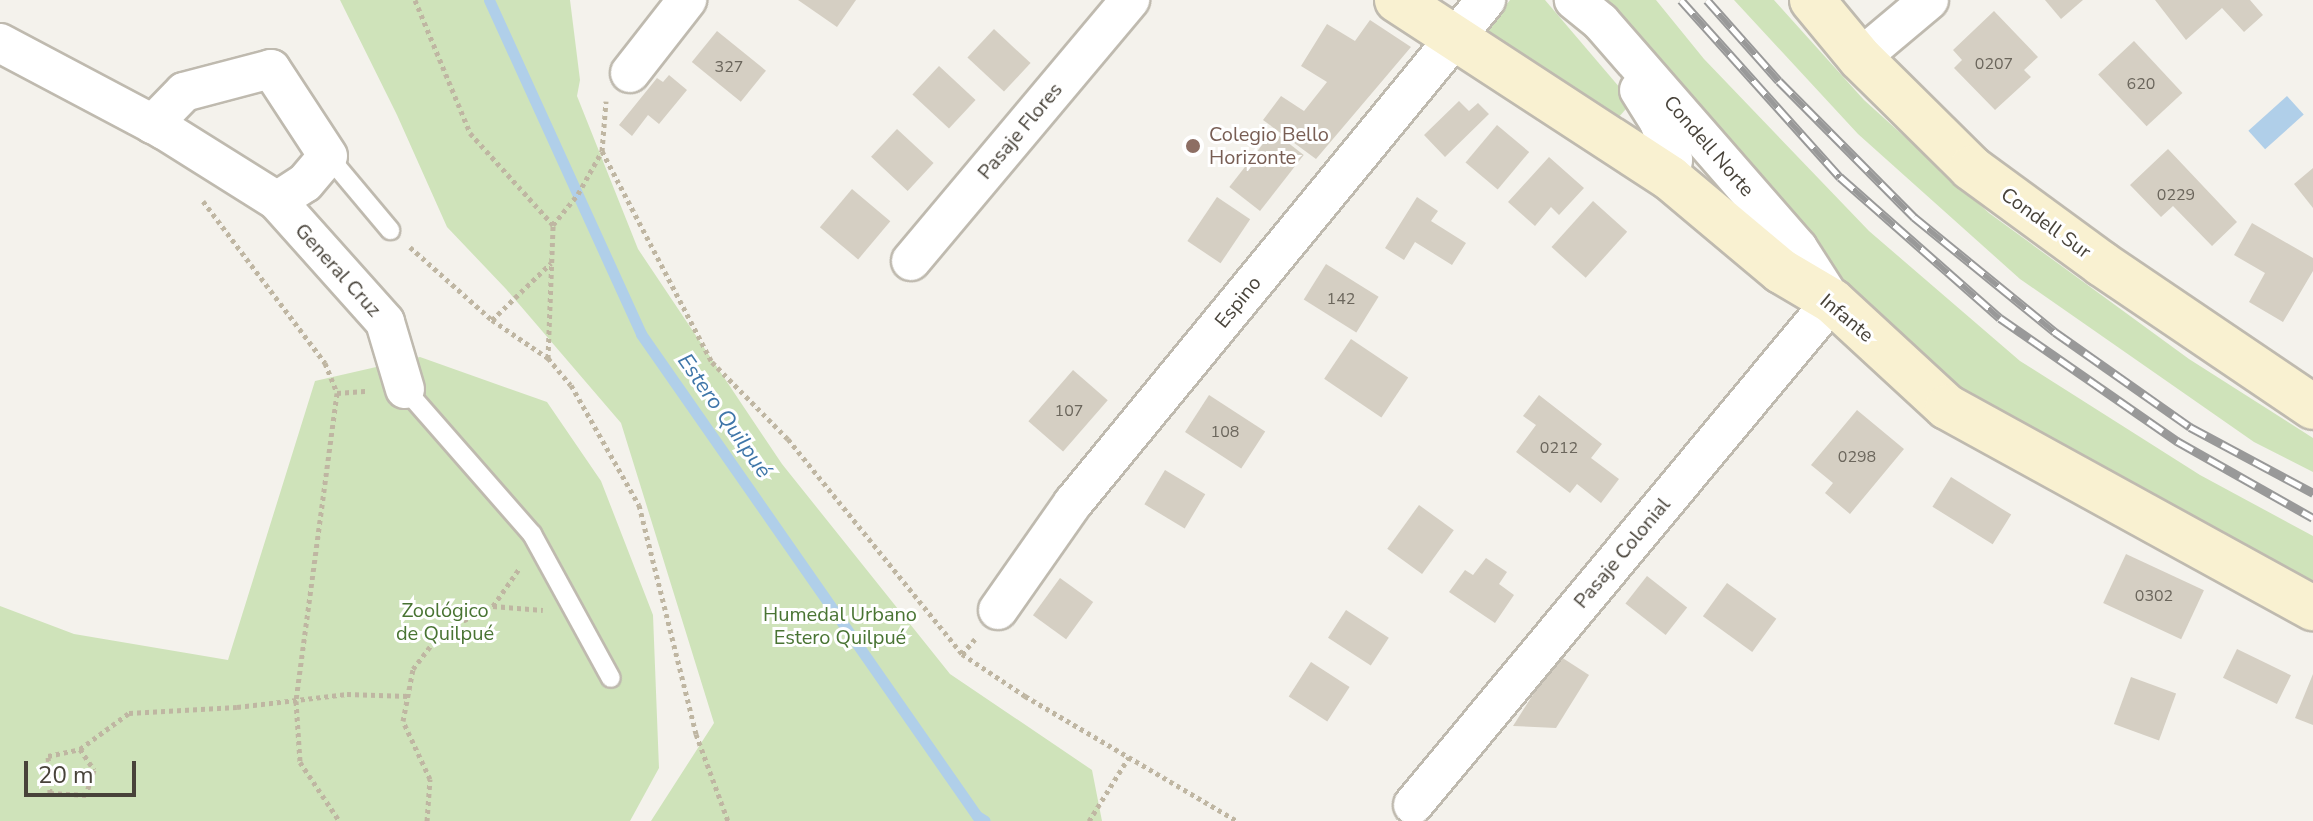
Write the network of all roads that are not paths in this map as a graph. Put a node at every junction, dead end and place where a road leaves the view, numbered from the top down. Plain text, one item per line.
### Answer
1 (1130, 0) edge
2 (1397, 0) edge
3 (1486, 0) edge
4 (1571, 0) edge
5 (1812, 0) edge
6 (1929, 0) edge
7 (675, 7) edge
8 (1456, 39) junction
9 (0, 43) edge
10 (1860, 58) junction
11 (619, 81) road end
12 (153, 124) junction
13 (328, 156) junction
14 (1670, 178) junction
15 (277, 201) junction
16 (390, 230) road end
17 (911, 261) dead end
18 (1832, 301) junction
19 (405, 389) joint
20 (2313, 407) edge
21 (2313, 608) edge
22 (998, 610) dead end
23 (611, 678) dead end
24 (1413, 805) dead end

1 - 17 street, Pasaje Flores
2 - 8 street, Infante
3 - 8 street, Espino
4 - 14 street, Condell Norte
4 - 18 street, Condell Norte
5 - 10 street, Condell Sur
6 - 10 street
7 - 11 street
8 - 14 street, Infante
8 - 22 street, Espino
9 - 12 street, General Cruz
10 - 20 street, Condell Sur
12 - 13 street
12 - 15 street, General Cruz
13 - 15 street
13 - 16 lane
14 - 18 street, Infante
15 - 19 street, General Cruz
18 - 21 street, Infante
18 - 24 street, Pasaje Colonial
19 - 23 lane

